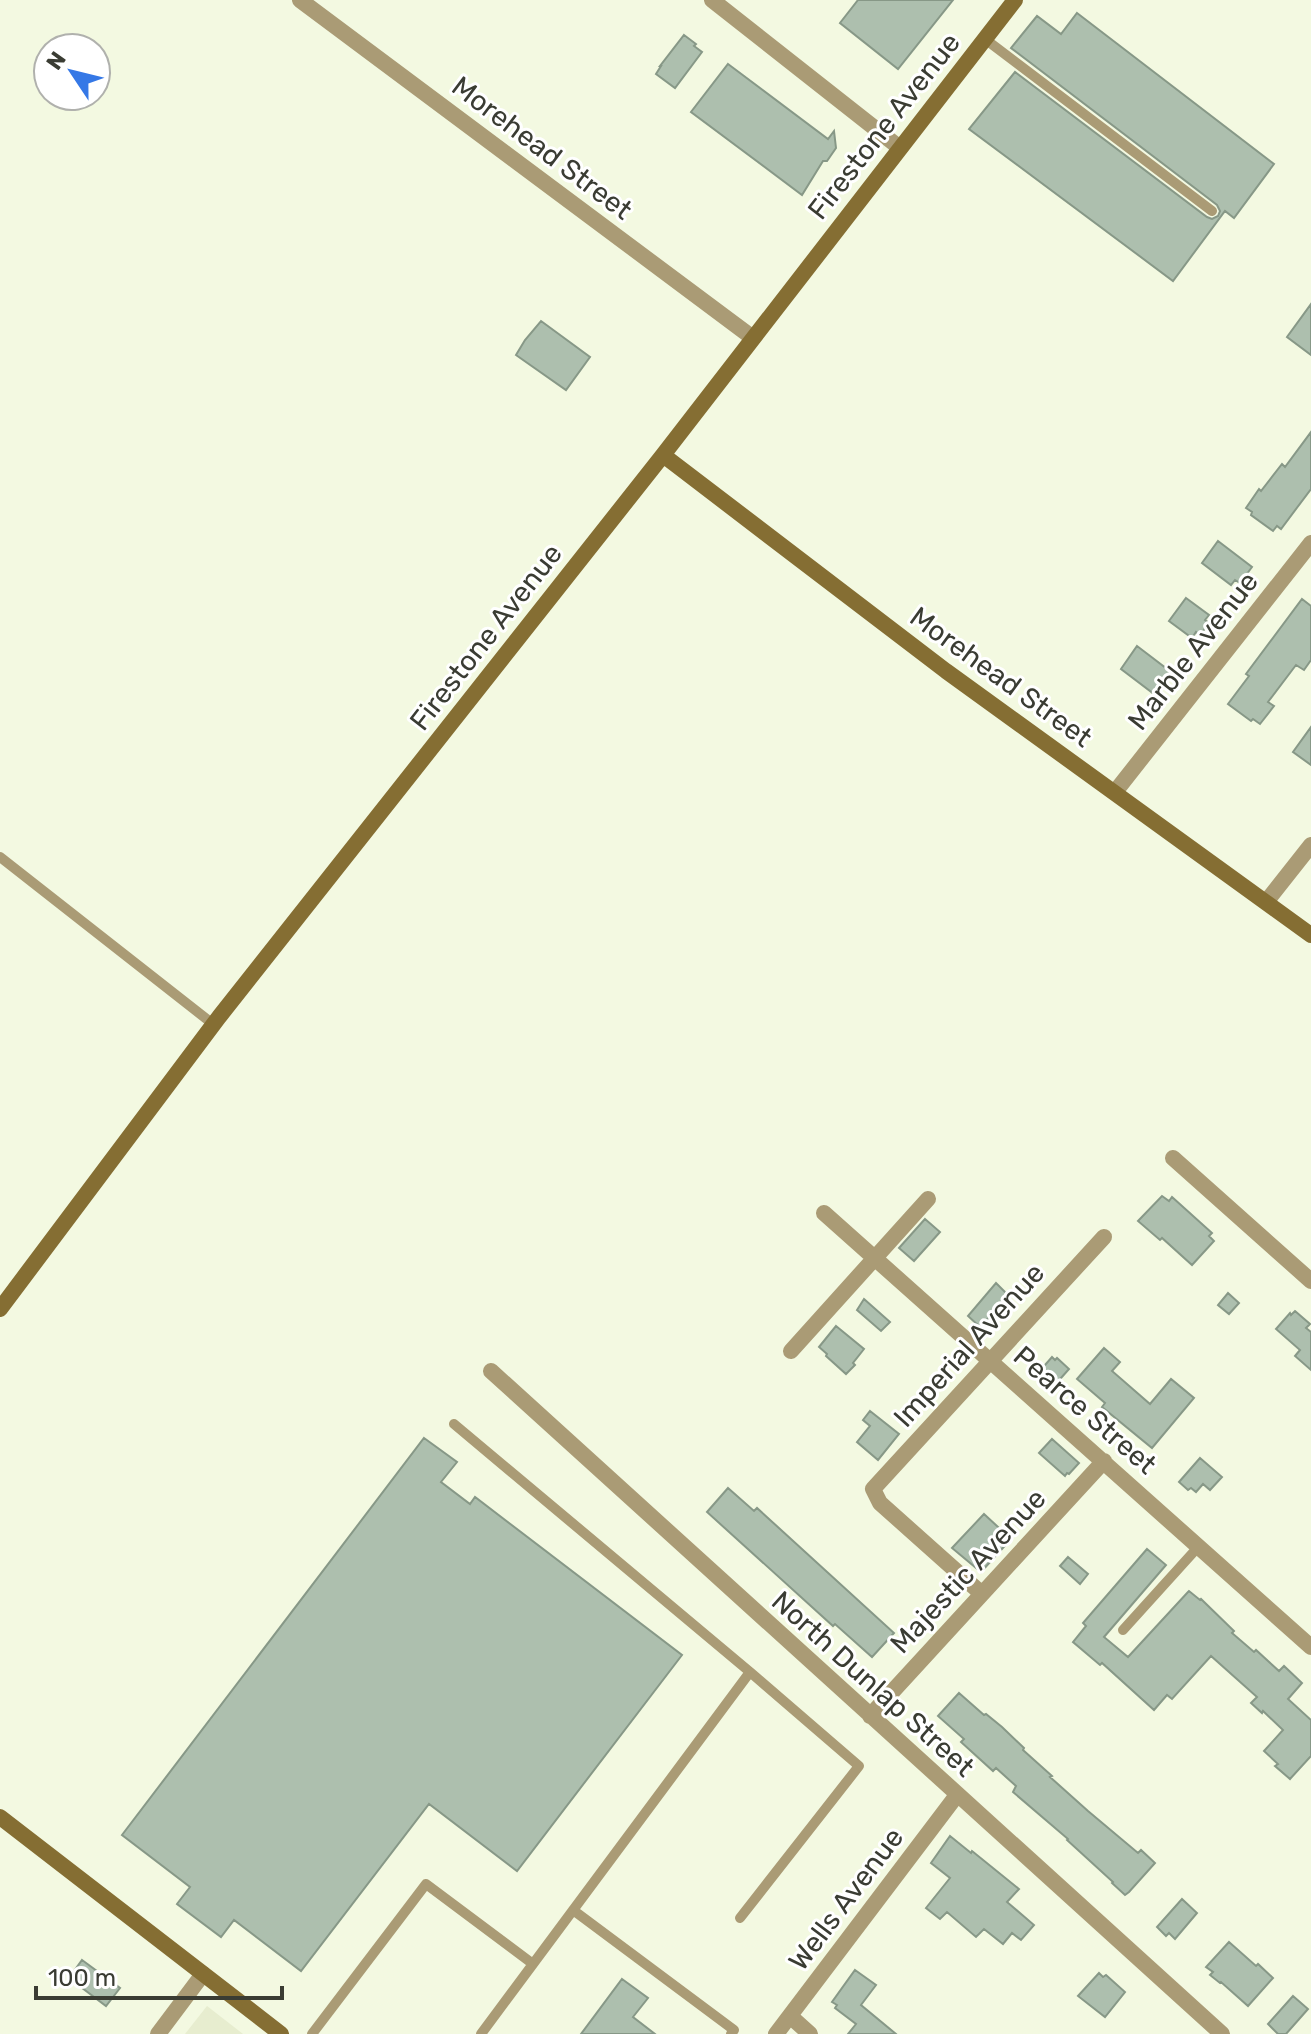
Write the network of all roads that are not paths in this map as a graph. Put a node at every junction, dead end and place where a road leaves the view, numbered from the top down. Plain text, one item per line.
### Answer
1 (300, 0) edge
2 (712, 0) edge
3 (1015, 0) edge
4 (985, 39) junction
5 (900, 148) junction
6 (1212, 211) dead end
7 (753, 338) junction
8 (663, 455) junction
9 (1311, 543) edge
10 (1115, 792) junction
11 (1311, 845) edge
12 (0, 857) edge
13 (1266, 902) junction
14 (1311, 935) edge
15 (213, 1024) junction
16 (1173, 1158) dead end
17 (928, 1199) dead end
18 (824, 1213) dead end
19 (1104, 1237) dead end
20 (875, 1257) junction
21 (1311, 1281) edge
22 (0, 1309) edge
23 (791, 1351) dead end
24 (990, 1361) junction
25 (491, 1371) dead end
26 (454, 1424) dead end
27 (1104, 1461) junction
28 (1199, 1546) junction
29 (982, 1594) junction
30 (1123, 1630) dead end
31 (1311, 1647) edge
32 (750, 1672) junction
33 (870, 1716) junction
34 (957, 1795) junction
35 (0, 1817) edge
36 (573, 1910) junction
37 (740, 1918) dead end
38 (533, 1964) junction
39 (203, 1974) junction
40 (790, 2016) junction
41 (158, 2034) edge
42 (281, 2034) edge
43 (312, 2034) edge
44 (481, 2034) edge
45 (731, 2034) edge
46 (776, 2034) edge
47 (810, 2034) edge
48 (1222, 2034) edge

1 - 7 street, Morehead Street
2 - 5 street
3 - 4 main road, Firestone Avenue
4 - 5 main road, Firestone Avenue
4 - 6 lane
5 - 7 main road, Firestone Avenue
7 - 8 main road, Firestone Avenue
8 - 10 main road, Morehead Street
8 - 15 main road, Firestone Avenue
9 - 10 street, Marble Avenue
10 - 13 main road, Morehead Street
11 - 13 street
12 - 15 lane
13 - 14 main road, Morehead Street
15 - 22 main road, Firestone Avenue
16 - 21 street
17 - 20 street
18 - 20 street, Pearce Street
19 - 24 street, Imperial Avenue
20 - 23 street
20 - 24 street, Pearce Street
24 - 27 street, Pearce Street
24 - 29 street, Imperial Avenue
25 - 33 street, North Dunlap Street
26 - 32 lane
27 - 28 street, Pearce Street
27 - 29 street, Majestic Avenue
28 - 30 lane
28 - 31 street, Pearce Street
29 - 33 street, Majestic Avenue
32 - 36 lane
32 - 37 lane
33 - 34 street, North Dunlap Street
34 - 40 street, Wells Avenue
34 - 48 street, North Dunlap Street
35 - 39 main road
36 - 38 lane
36 - 45 lane
38 - 43 lane
38 - 44 lane
39 - 41 street
39 - 42 main road
40 - 46 street, Wells Avenue
40 - 47 street

